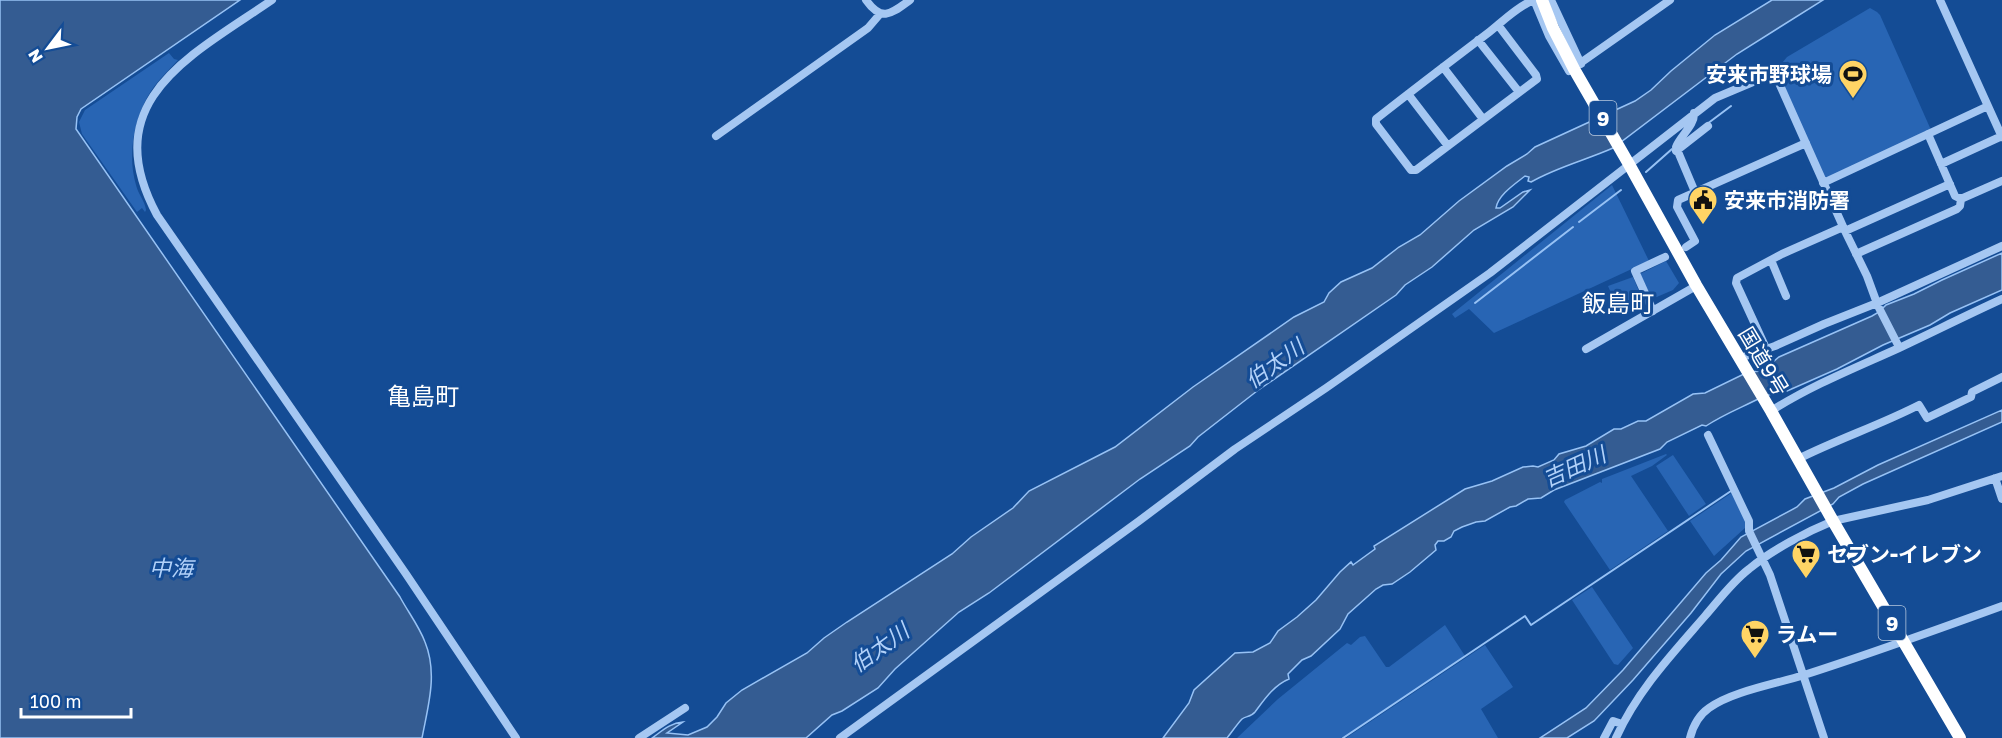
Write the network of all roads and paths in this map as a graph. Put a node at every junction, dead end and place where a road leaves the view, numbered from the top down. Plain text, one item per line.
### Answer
1 (272, 0) edge
2 (866, 0) edge
3 (910, 0) edge
4 (1534, 0) edge
5 (1542, 0) edge
6 (1551, 0) edge
7 (1668, 0) edge
8 (1941, 0) edge
9 (880, 14) junction
10 (1498, 25) junction
11 (1478, 40) junction
12 (1443, 68) junction
13 (1577, 69) junction
14 (1519, 92) junction
15 (1408, 94) junction
16 (1988, 106) junction
17 (1694, 113) junction
18 (1483, 119) junction
19 (1708, 126) dead end
20 (1928, 134) junction
21 (716, 136) dead end
22 (2002, 137) edge
23 (1806, 143) junction
24 (1448, 146) junction
25 (1676, 151) junction
26 (1630, 164) junction
27 (1941, 164) junction
28 (2002, 181) edge
29 (1823, 183) junction
30 (1950, 183) junction
31 (1695, 192) junction
32 (1961, 199) junction
33 (1844, 229) junction
34 (2002, 246) edge
35 (1686, 247) dead end
36 (1856, 254) junction
37 (1665, 257) dead end
38 (1771, 260) junction
39 (1696, 286) junction
40 (1786, 296) dead end
41 (2002, 298) edge
42 (1878, 305) junction
43 (1653, 311) junction
44 (1764, 345) dead end
45 (1899, 348) junction
46 (1586, 349) dead end
47 (1741, 359) junction
48 (2002, 377) edge
49 (1770, 408) junction
50 (1708, 435) dead end
51 (1798, 459) junction
52 (1999, 477) edge
53 (2002, 499) edge
54 (1833, 521) junction
55 (1763, 559) junction
56 (2002, 606) edge
57 (1903, 641) junction
58 (1803, 675) junction
59 (685, 708) dead end
60 (1622, 724) junction
61 (516, 738) edge
62 (639, 738) edge
63 (840, 738) edge
64 (1605, 738) edge
65 (1616, 738) edge
66 (1690, 738) edge
67 (1824, 738) edge
68 (1959, 738) edge

1 - 61 street
2 - 9 street
3 - 9 street
4 - 10 street
4 - 13 street
5 - 13 highway, 国道9号 / 9
6 - 13 street
7 - 13 street
8 - 16 street
9 - 21 street
10 - 11 street
10 - 14 street
11 - 12 street
11 - 14 street
12 - 15 street
12 - 18 street
13 - 26 highway, 国道9号 / 9
14 - 18 street
15 - 24 street
15 - 24 street
16 - 20 street
16 - 22 street
17 - 23 street
17 - 25 street
17 - 26 street
18 - 24 street
19 - 25 street
20 - 27 street
20 - 29 street
22 - 27 street
23 - 29 street
23 - 31 street
25 - 31 street
26 - 39 highway, 国道9号 / 9
26 - 63 street
27 - 30 street
28 - 32 street
29 - 33 street
30 - 32 street
30 - 33 street
31 - 35 street
32 - 36 street
33 - 36 street
33 - 38 street
34 - 42 street
36 - 42 street
37 - 43 street
38 - 40 street
38 - 44 street
39 - 43 street
39 - 47 highway, 国道9号 / 9
41 - 45 street
42 - 45 street
42 - 47 street
43 - 46 street
45 - 49 street
47 - 49 highway, 国道9号 / 9
48 - 51 street
49 - 51 highway, 国道9号 / 9
50 - 55 street
51 - 54 highway, 国道9号 / 9
52 - 53 street
52 - 54 street
54 - 55 street
54 - 57 highway, 国道9号 / 9
55 - 58 street
55 - 60 street
56 - 57 street
57 - 58 street
57 - 68 highway, 国道9号 / 9
58 - 66 street
58 - 67 street
59 - 62 street
60 - 64 street
60 - 65 street

